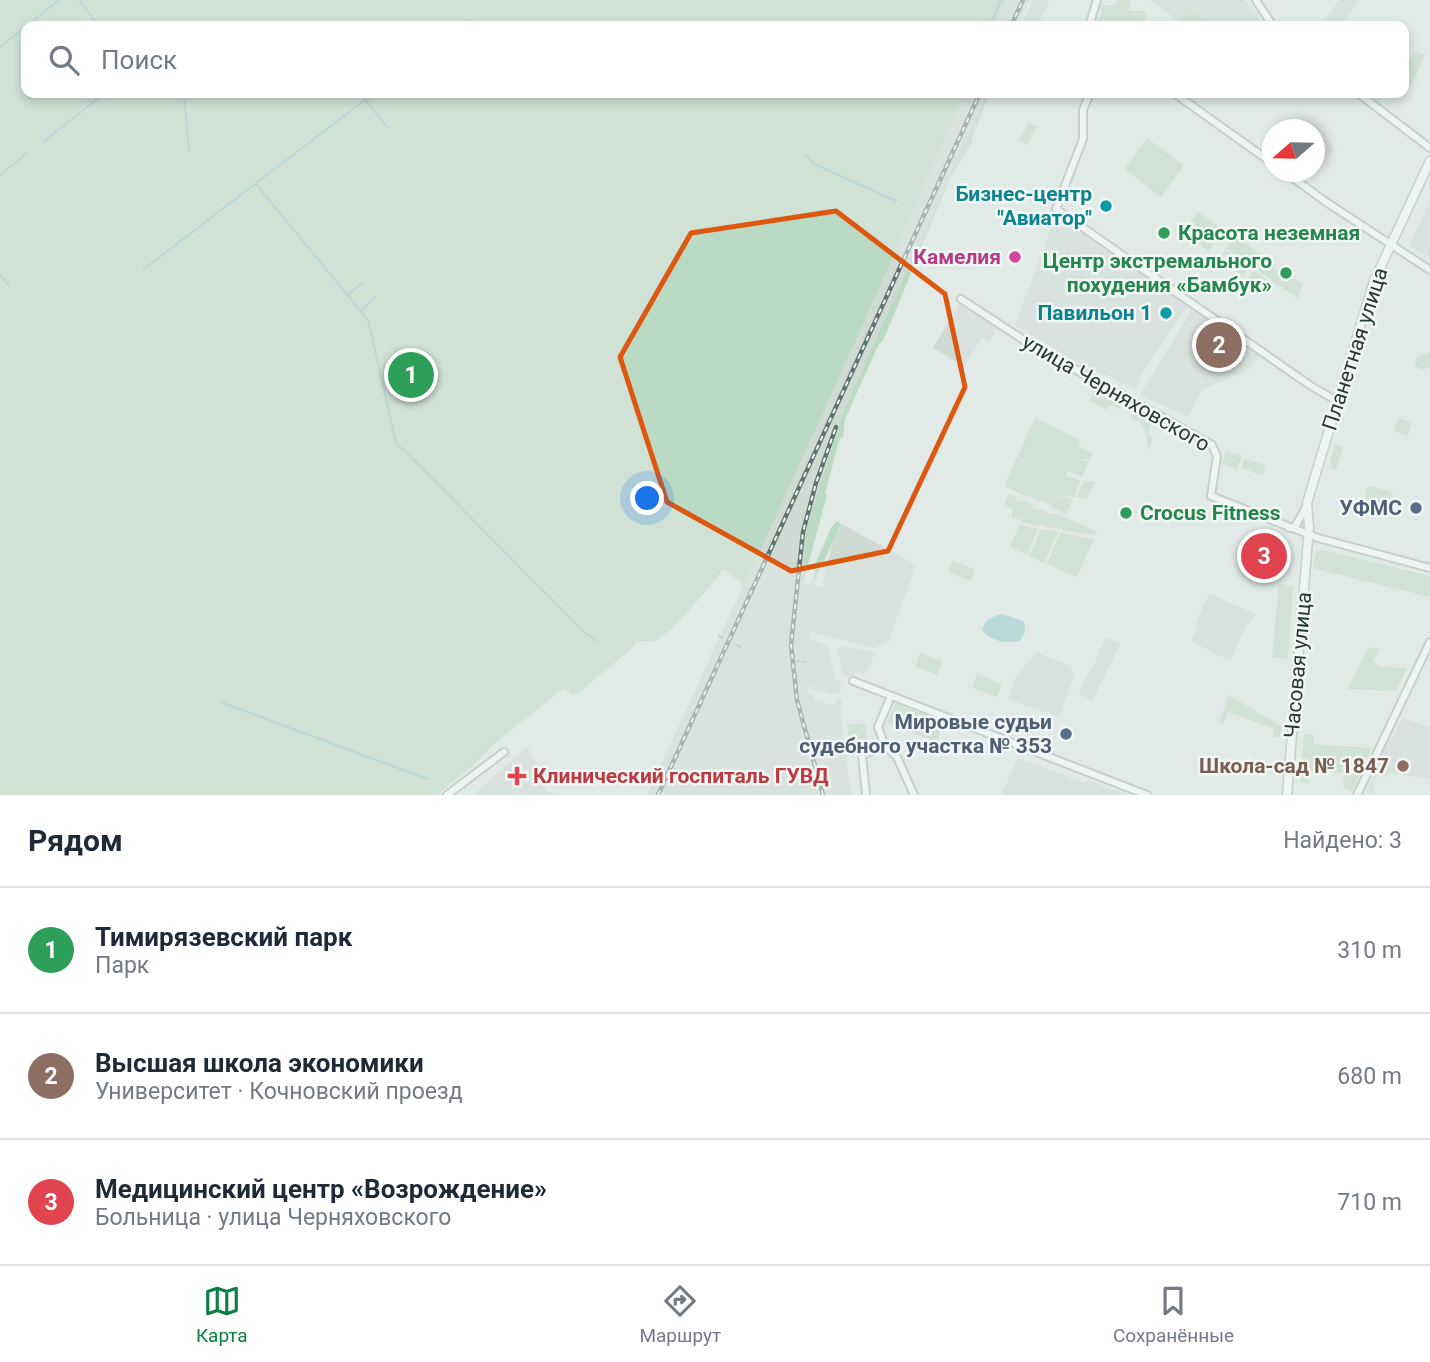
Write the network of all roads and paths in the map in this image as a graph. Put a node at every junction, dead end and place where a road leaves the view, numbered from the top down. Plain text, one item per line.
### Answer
1 (1097, 0) edge
2 (1256, 0) edge
3 (1091, 21) edge
4 (1270, 21) edge
5 (1088, 98) edge
6 (1181, 98) edge
7 (1365, 98) edge
8 (1430, 148) edge
9 (1262, 156) edge
10 (1430, 161) edge
11 (1299, 182) edge
12 (1391, 244) junction
13 (1430, 270) edge
14 (961, 299) dead end
15 (1337, 401) junction
16 (1307, 503) junction
17 (1289, 528) junction
18 (1308, 534) junction
19 (1430, 568) edge
20 (1430, 642) edge
21 (853, 681) dead end
22 (891, 696) junction
23 (885, 746) junction
24 (504, 752) dead end
25 (447, 795) edge
26 (866, 795) edge
27 (914, 795) edge
28 (1147, 795) edge
29 (1287, 795) edge
30 (1357, 795) edge

1 - 3 street
2 - 4 street
5 - 15 street
6 - 9 street
7 - 8 street
10 - 12 street, Планетная улица
11 - 12 street
12 - 13 street
12 - 15 street, Планетная улица
14 - 17 street, улица Черняховского
15 - 16 street, Планетная улица
16 - 17 street, Планетная улица
16 - 18 street, Планетная улица
17 - 18 street, улица Черняховского
18 - 19 street, улица Черняховского
18 - 29 street, Часовая улица
20 - 30 street
21 - 22 street
22 - 23 street
22 - 28 street
23 - 26 street
23 - 27 street
24 - 25 street

